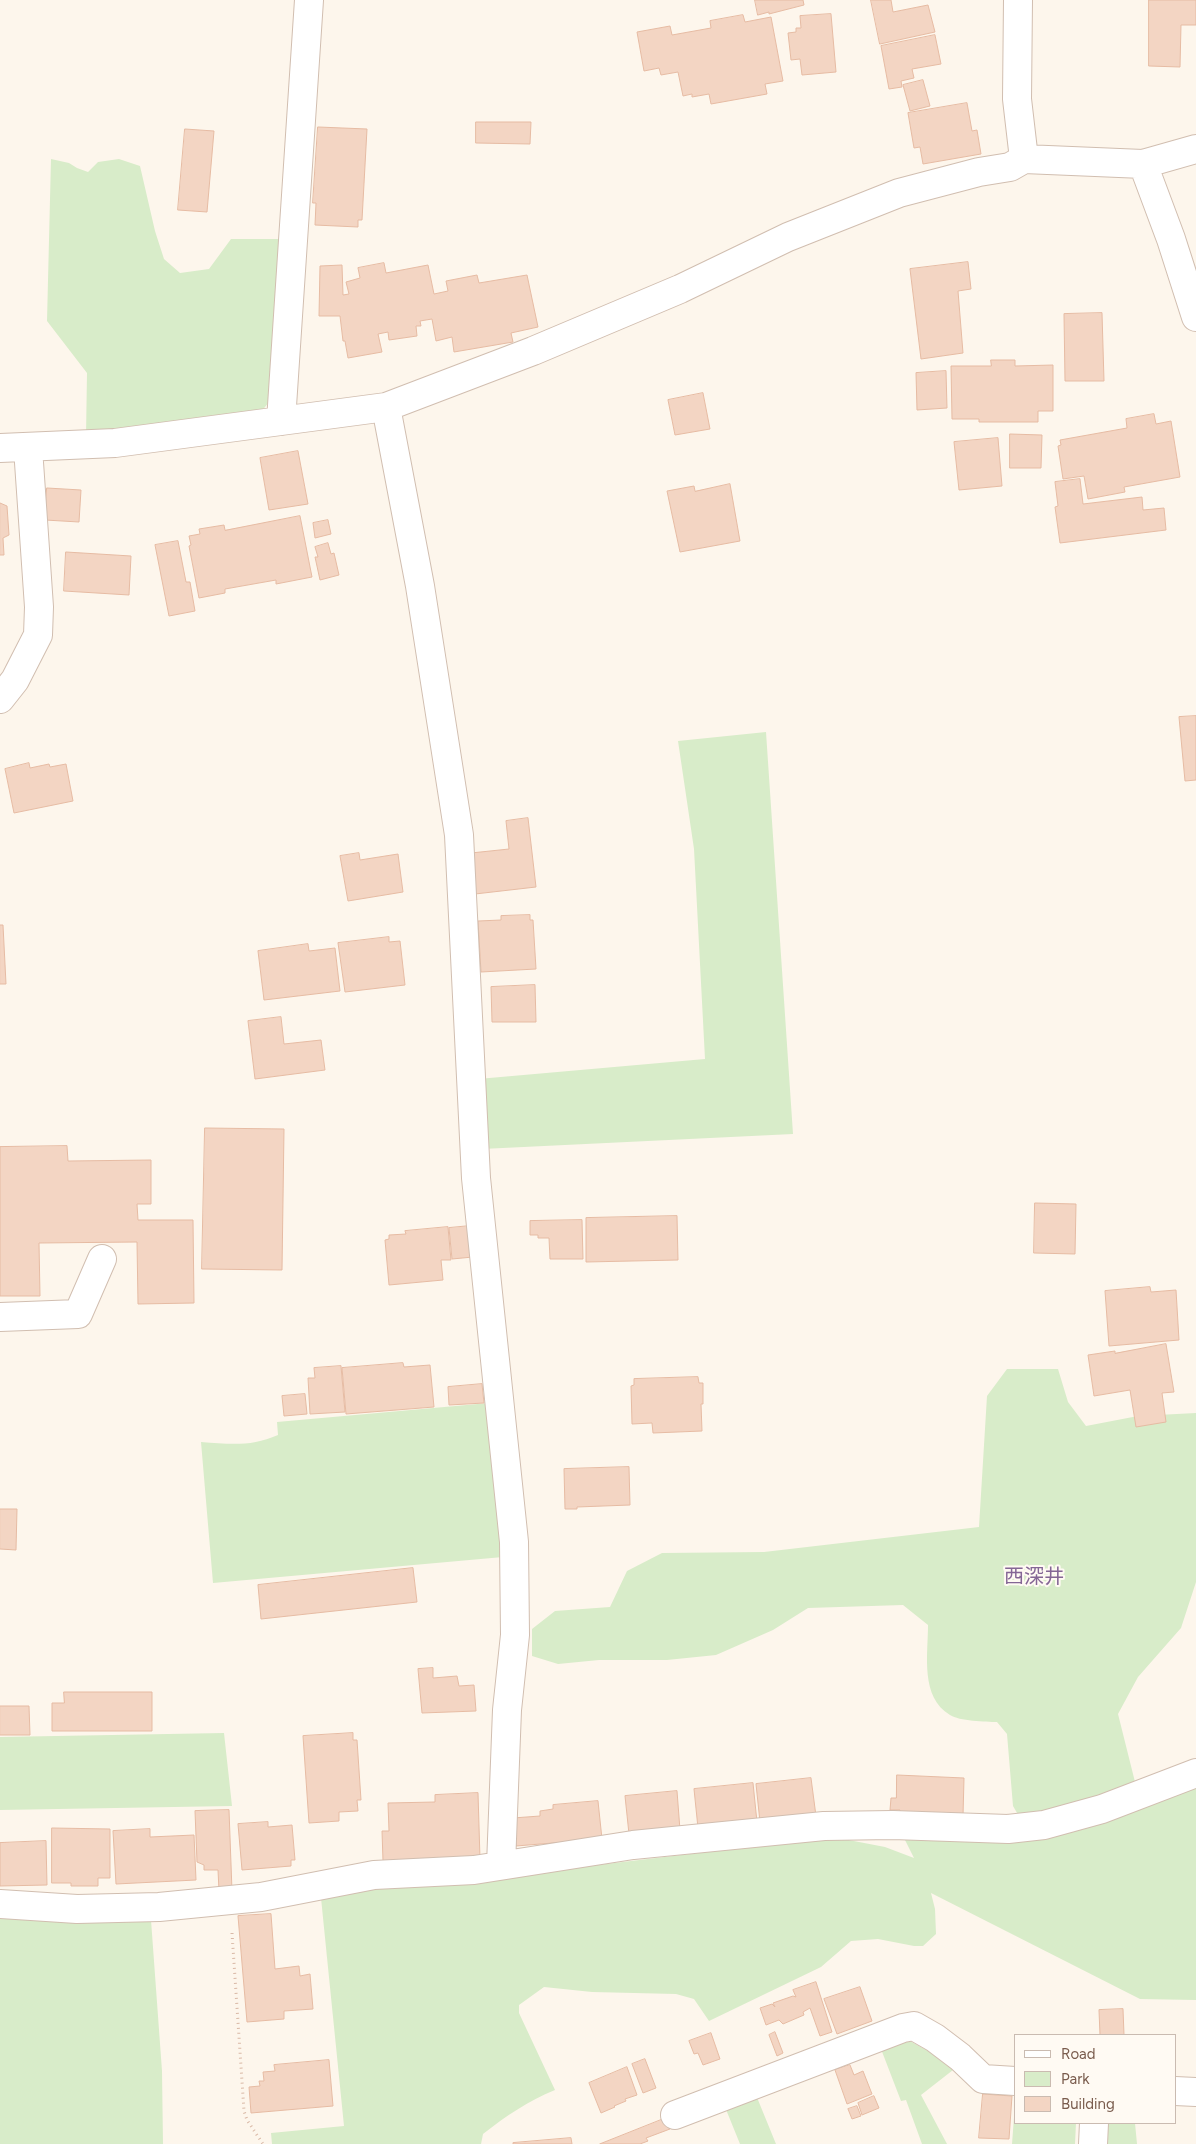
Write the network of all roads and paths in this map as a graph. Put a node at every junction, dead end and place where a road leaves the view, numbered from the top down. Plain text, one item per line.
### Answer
1 (309, 0) edge
2 (1018, 0) edge
3 (1196, 149) edge
4 (1024, 160) junction
5 (1143, 164) junction
6 (1196, 318) edge
7 (386, 407) junction
8 (281, 421) junction
9 (0, 448) edge
10 (28, 448) junction
11 (0, 699) edge
12 (102, 1259) dead end
13 (0, 1317) edge
14 (1196, 1773) edge
15 (501, 1865) junction
16 (230, 1900) junction
17 (0, 1904) edge
18 (1014, 2082) edge
19 (1176, 2091) edge
20 (1196, 2092) edge
21 (674, 2115) dead end
22 (1094, 2124) edge
23 (263, 2144) edge
24 (1093, 2144) edge

1 - 8 street
2 - 4 street
3 - 5 street
4 - 5 street
4 - 7 street
5 - 6 street
7 - 8 street
7 - 15 street
8 - 10 street
9 - 10 street
10 - 11 street
12 - 13 street
14 - 15 street
15 - 16 street
16 - 17 street
16 - 23 path
18 - 21 street
19 - 20 street
22 - 24 street

